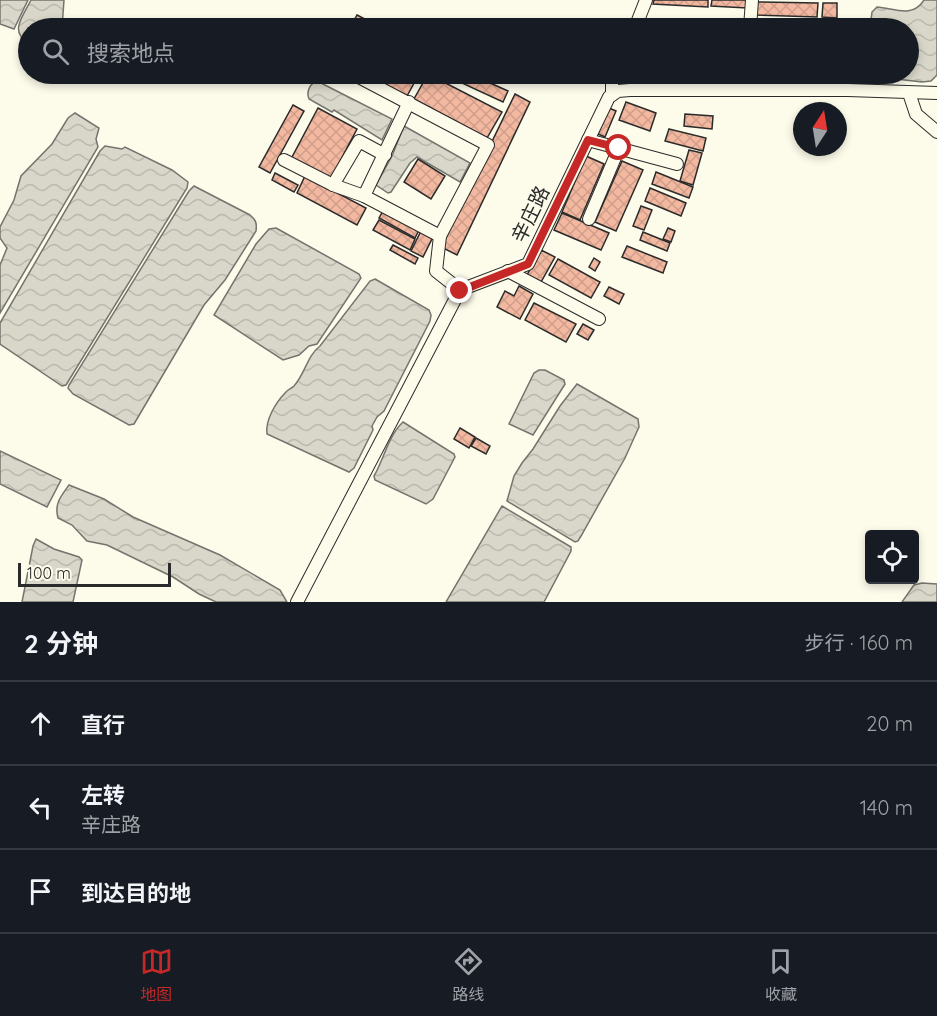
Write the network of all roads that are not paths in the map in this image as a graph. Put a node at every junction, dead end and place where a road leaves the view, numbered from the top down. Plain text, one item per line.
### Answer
1 (646, 0) edge
2 (752, 0) edge
3 (639, 18) edge
4 (751, 18) edge
5 (373, 84) edge
6 (612, 84) edge
7 (746, 84) edge
8 (745, 90) junction
9 (909, 93) junction
10 (937, 93) edge
11 (612, 95) junction
12 (409, 102) junction
13 (937, 132) edge
14 (588, 140) junction
15 (619, 148) junction
16 (385, 156) junction
17 (284, 160) dead end
18 (677, 164) dead end
19 (333, 185) junction
20 (364, 196) junction
21 (589, 219) dead end
22 (440, 236) junction
23 (508, 271) junction
24 (460, 291) junction
25 (599, 319) dead end
26 (297, 602) edge

1 - 3 street
2 - 4 street
5 - 12 street
6 - 11 street, 辛庄路
7 - 8 street
8 - 9 street
8 - 11 street
9 - 10 street
9 - 13 street
11 - 14 street, 辛庄路
12 - 16 street
12 - 22 street
14 - 15 street
14 - 23 street, 辛庄路
15 - 18 street
15 - 21 street
16 - 19 street
16 - 20 street
17 - 19 street
19 - 20 street
20 - 22 street
22 - 24 street
23 - 24 street, 辛庄路
23 - 25 street
24 - 26 street

